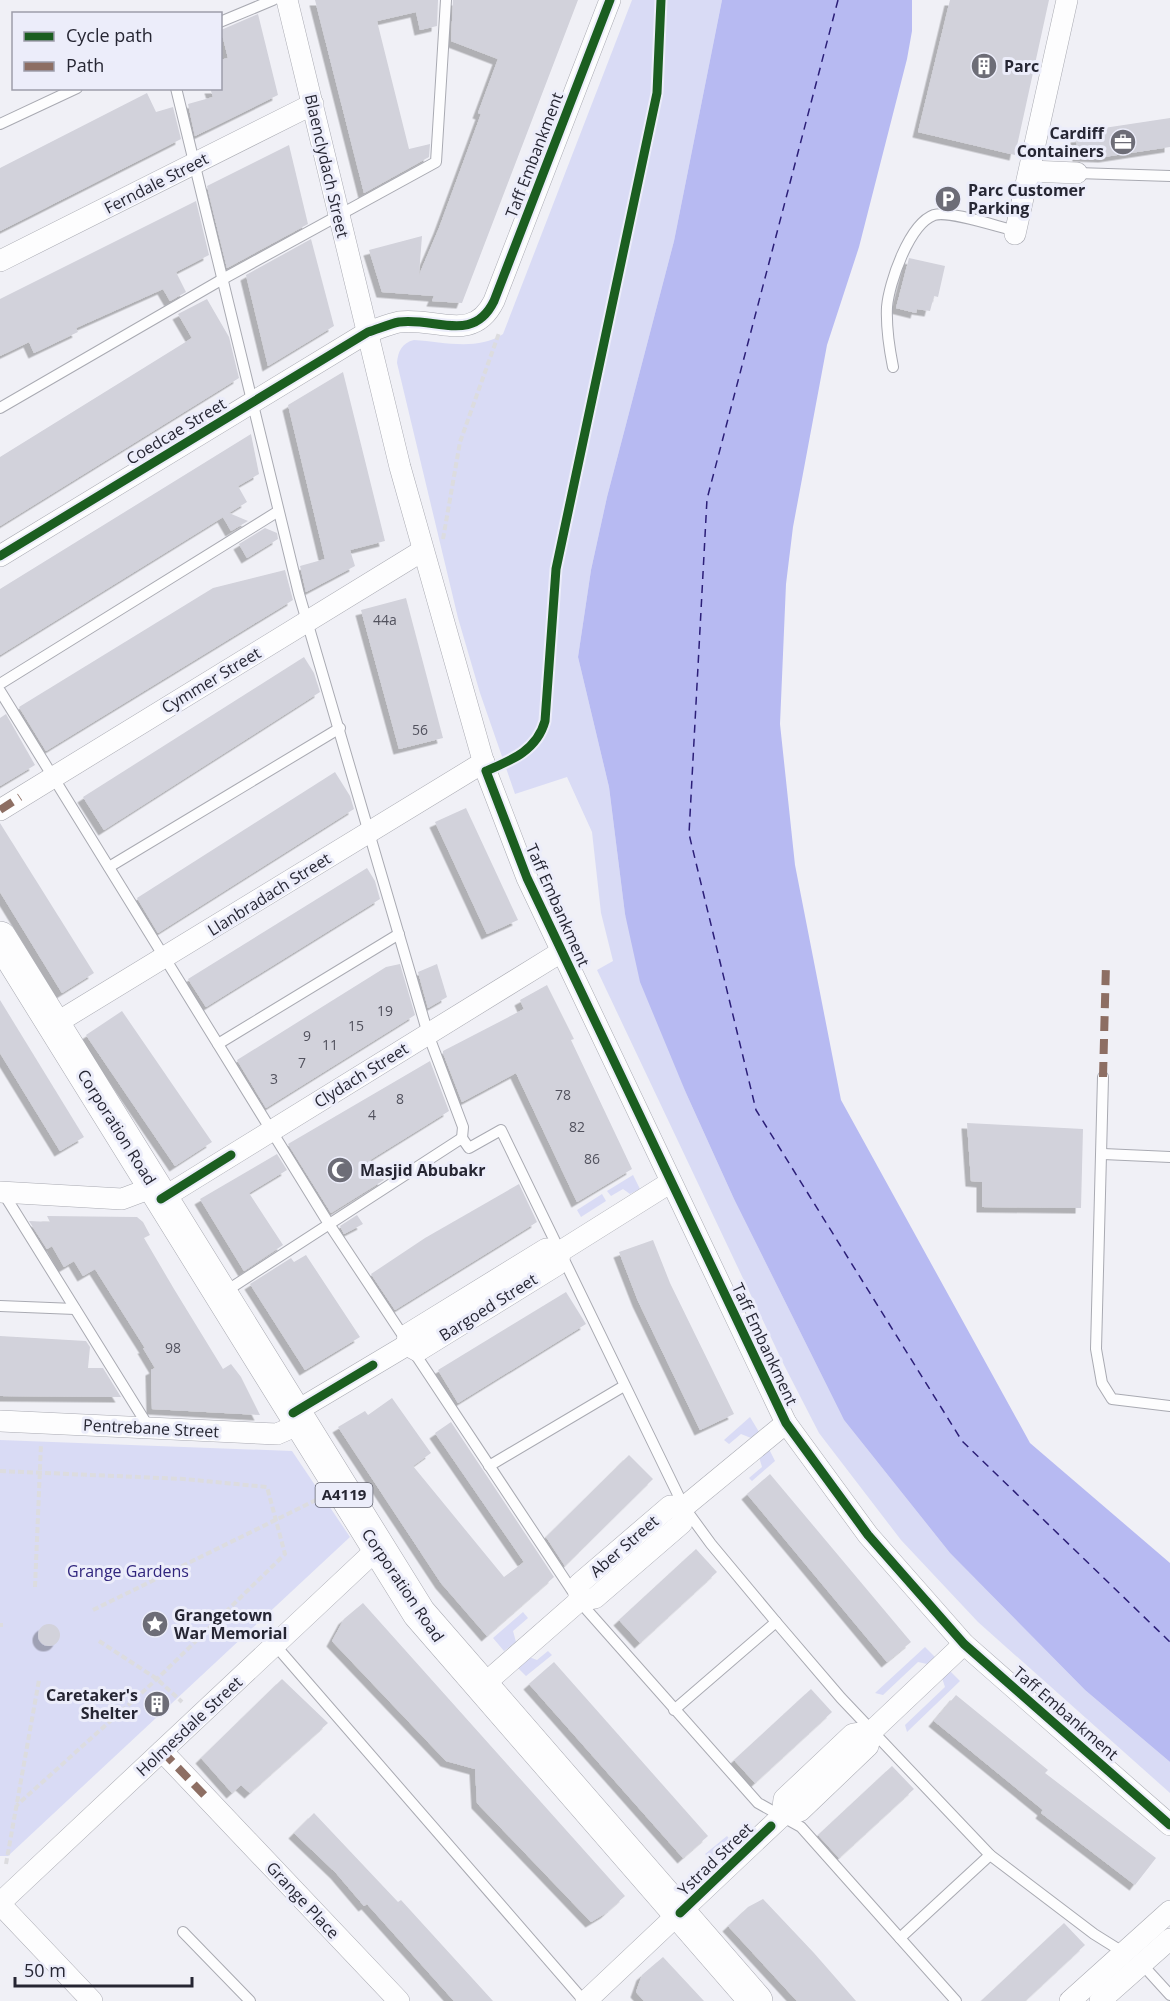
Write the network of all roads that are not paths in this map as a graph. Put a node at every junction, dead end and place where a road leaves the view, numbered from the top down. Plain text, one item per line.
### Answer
1 (446, 0) edge
2 (610, 0) edge
3 (1067, 0) edge
4 (286, 1) edge
5 (222, 21) edge
6 (73, 90) edge
7 (176, 90) edge
8 (313, 105) junction
9 (0, 124) edge
10 (193, 164) junction
11 (1030, 171) junction
12 (1077, 173) joint
13 (1170, 176) edge
14 (339, 216) junction
15 (1016, 232) joint
16 (0, 261) edge
17 (221, 280) junction
18 (488, 310) joint
19 (368, 332) junction
20 (893, 367) dead end
21 (253, 402) junction
22 (0, 408) edge
23 (278, 512) junction
24 (422, 551) junction
25 (0, 556) edge
26 (307, 622) junction
27 (0, 684) edge
28 (0, 691) edge
29 (340, 728) junction
30 (484, 762) junction
31 (52, 777) junction
32 (0, 810) edge
33 (369, 831) junction
34 (109, 867) junction
35 (399, 934) junction
36 (3, 950) edge
37 (561, 952) junction
38 (166, 958) junction
39 (53, 1025) junction
40 (428, 1034) junction
41 (218, 1044) junction
42 (1103, 1077) dead end
43 (271, 1130) junction
44 (462, 1138) junction
45 (1103, 1154) junction
46 (1170, 1157) edge
47 (671, 1182) junction
48 (1, 1190) edge
49 (157, 1193) junction
50 (329, 1224) junction
51 (561, 1251) junction
52 (220, 1294) junction
53 (0, 1306) edge
54 (75, 1309) junction
55 (407, 1345) junction
56 (624, 1386) junction
57 (1170, 1406) edge
58 (297, 1419) junction
59 (0, 1421) edge
60 (786, 1423) junction
61 (148, 1426) junction
62 (489, 1466) junction
63 (684, 1507) junction
64 (377, 1549) junction
65 (579, 1601) junction
66 (776, 1622) junction
67 (964, 1644) junction
68 (275, 1645) junction
69 (482, 1686) junction
70 (674, 1710) junction
71 (872, 1731) junction
72 (162, 1751) junction
73 (777, 1821) junction
74 (1170, 1825) edge
75 (990, 1855) junction
76 (0, 1904) edge
77 (1170, 1911) edge
78 (680, 1913) junction
79 (183, 1932) dead end
80 (900, 1938) junction
81 (1170, 1940) edge
82 (1124, 1953) junction
83 (1142, 1964) junction
84 (1170, 1995) edge
85 (92, 2001) edge
86 (250, 2001) edge
87 (399, 2001) edge
88 (585, 2001) edge
89 (756, 2001) edge
90 (956, 2001) edge
91 (1070, 2001) edge
92 (1100, 2001) edge

1 - 14 lane
2 - 18 street, Taff Embankment
3 - 11 street
4 - 5 lane
4 - 8 street, Blaenclydach Street
6 - 9 lane
7 - 10 lane
8 - 10 street, Ferndale Street
8 - 14 street, Blaenclydach Street
10 - 16 street, Ferndale Street
10 - 17 lane
11 - 12 street
11 - 15 street
12 - 13 lane
14 - 17 lane
14 - 19 street, Blaenclydach Street
15 - 20 lane
17 - 21 lane
17 - 22 lane
18 - 19 street, Coedcae Street
19 - 21 street, Coedcae Street
19 - 24 street, Taff Embankment
21 - 23 lane
21 - 25 street, Coedcae Street
23 - 26 lane
23 - 27 lane
24 - 26 street, Cymmer Street
24 - 30 street, Taff Embankment
26 - 29 lane
26 - 31 street, Cymmer Street
28 - 31 lane
29 - 33 lane
29 - 34 lane
30 - 33 street, Llanbradach Street
30 - 37 street, Taff Embankment
31 - 32 street, Cymmer Street
31 - 34 lane
33 - 35 lane
33 - 38 street, Llanbradach Street
34 - 38 lane
35 - 40 lane
35 - 41 lane
36 - 39 main road, Corporation Road / A4119
37 - 40 street, Clydach Street
37 - 47 street, Taff Embankment
38 - 39 street, Llanbradach Street
38 - 41 lane
39 - 49 main road, Corporation Road / A4119
40 - 43 street, Clydach Street
40 - 44 lane
41 - 43 lane
42 - 45 lane
43 - 49 street, Clydach Street
43 - 50 lane
44 - 50 lane
44 - 51 lane
45 - 46 lane
45 - 57 lane
47 - 51 street, Bargoed Street
47 - 60 street, Taff Embankment
48 - 49 street, Clydach Street
48 - 54 lane
49 - 52 main road, Corporation Road / A4119
50 - 52 lane
50 - 55 lane
51 - 55 street, Bargoed Street
51 - 56 lane
52 - 58 main road, Corporation Road / A4119
53 - 54 lane
54 - 61 lane
55 - 58 street, Bargoed Street
55 - 62 lane
56 - 62 lane
56 - 63 lane
58 - 61 street, Pentrebane Street
58 - 64 main road, Corporation Road / A4119
59 - 61 street, Pentrebane Street
60 - 63 street, Aber Street
60 - 67 street, Taff Embankment
62 - 65 lane
63 - 65 street, Aber Street
63 - 66 lane
64 - 68 street, Holmesdale Street
64 - 69 main road, Corporation Road / A4119
65 - 69 street, Aber Street
65 - 70 lane
66 - 70 lane
66 - 71 lane
67 - 71 street, Ystrad Street
67 - 74 street, Taff Embankment
68 - 72 street, Holmesdale Street
68 - 88 lane
69 - 78 main road, Corporation Road / A4119
70 - 73 lane
71 - 73 street, Ystrad Street
71 - 75 lane
72 - 76 street, Holmesdale Street
72 - 87 street, Grange Place
73 - 78 street, Ystrad Street
73 - 80 lane
75 - 80 lane
75 - 82 lane
76 - 85 street
77 - 82 street
78 - 88 street, Ystrad Street
78 - 89 main road, Corporation Road / A4119
79 - 86 lane
80 - 90 lane
81 - 83 street
82 - 83 lane
82 - 91 street
83 - 84 lane
83 - 92 street

